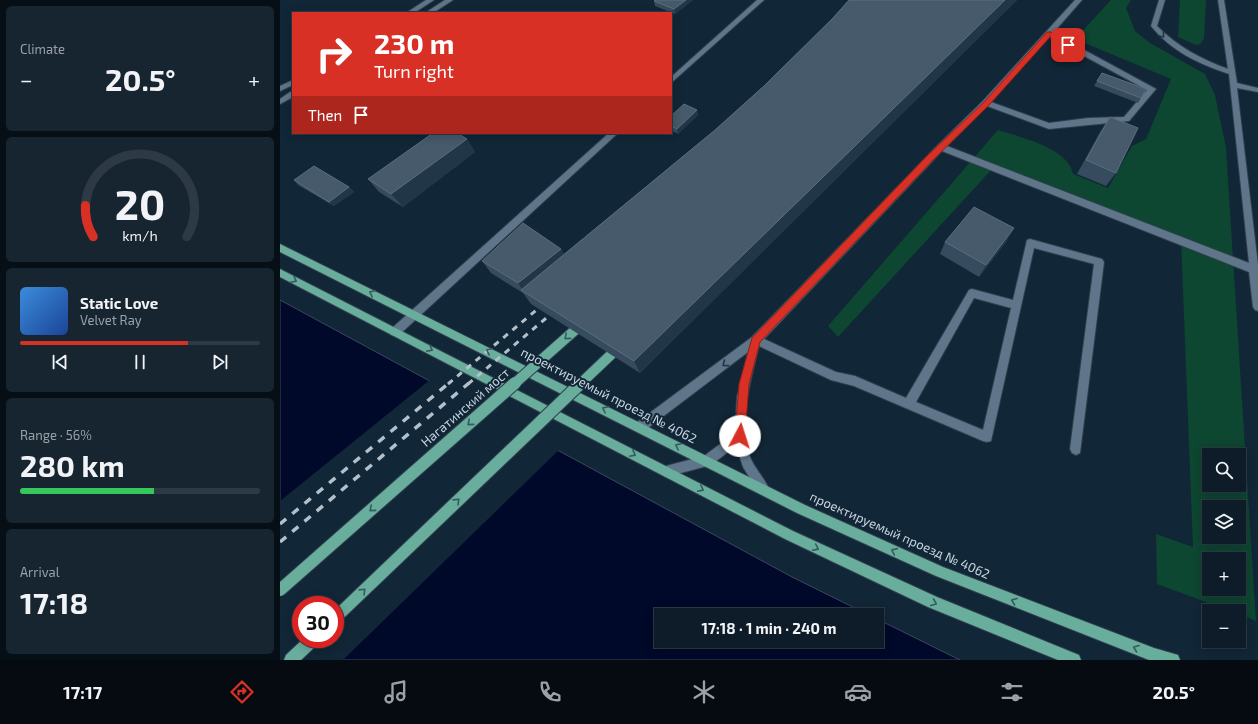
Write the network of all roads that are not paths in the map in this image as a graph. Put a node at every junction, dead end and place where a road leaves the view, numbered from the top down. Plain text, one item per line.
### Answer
1 (431, 0) edge
2 (450, 0) edge
3 (761, 0) edge
4 (1079, 0) edge
5 (1162, 0) edge
6 (1221, 0) edge
7 (411, 12) edge
8 (430, 12) edge
9 (1049, 34) junction
10 (1232, 73) junction
11 (672, 81) edge
12 (292, 83) edge
13 (1233, 85) junction
14 (280, 89) edge
15 (1258, 90) edge
16 (292, 95) edge
17 (280, 102) edge
18 (986, 103) junction
19 (613, 134) edge
20 (941, 147) junction
21 (280, 248) edge
22 (1253, 269) junction
23 (280, 273) edge
24 (1016, 305) junction
25 (1258, 307) edge
26 (414, 314) junction
27 (592, 315) edge
28 (395, 332) junction
29 (627, 340) edge
30 (756, 340) junction
31 (909, 404) junction
32 (640, 427) junction
33 (740, 436) junction
34 (1076, 449) dead end
35 (707, 461) junction
36 (666, 471) junction
37 (763, 489) junction
38 (280, 590) edge
39 (344, 609) edge
40 (304, 648) edge
41 (291, 660) edge
42 (1074, 660) edge
43 (1173, 660) edge

1 - 7 street
2 - 8 street
3 - 11 street
4 - 9 street
5 -> 10 street
6 - 10 street
9 - 18 street
9 - 18 street
10 - 13 street
12 - 14 street
13 - 15 street
13 - 22 street
16 - 17 street
18 - 20 street
19 - 26 street
20 - 22 street
20 - 30 street
26 -> 21 main road, проектируемый проезд № 4062
22 - 25 street
23 -> 28 main road
24 - 31 street
24 - 31 street
24 - 34 street
26 - 28 street
32 -> 26 main road, проектируемый проезд № 4062
27 -> 38 main road, Нагатинский мост, bridge
28 -> 36 main road
39 -> 29 main road, bridge
30 - 31 street
30 -> 32 street
30 - 33 street
35 -> 32 main road, проектируемый проезд № 4062
33 - 35 street
33 - 37 street
35 - 36 street
35 - 37 main road, проектируемый проезд № 4062
36 -> 42 main road
43 -> 37 main road, проектируемый проезд № 4062
40 - 41 main road

